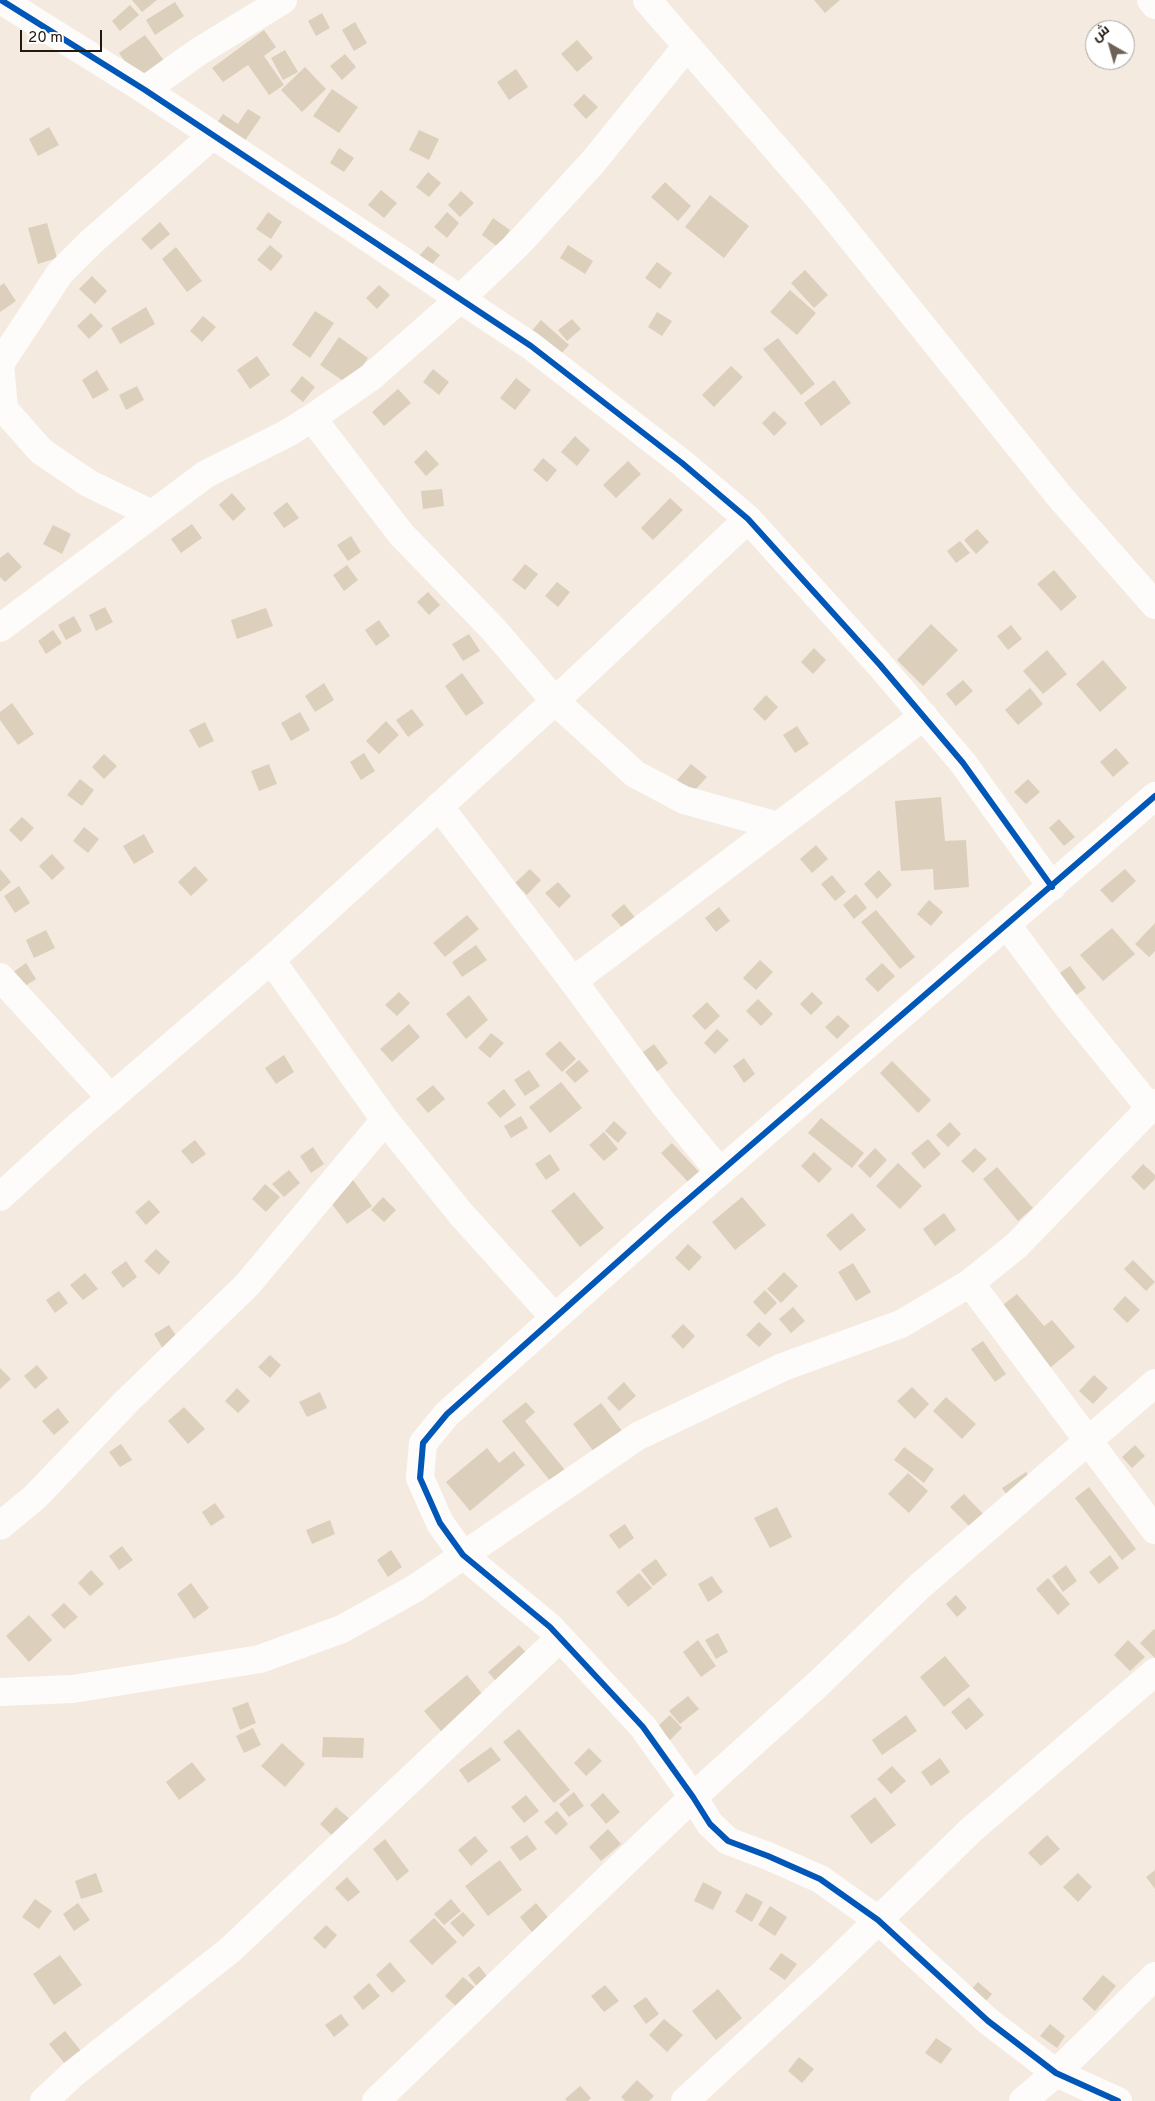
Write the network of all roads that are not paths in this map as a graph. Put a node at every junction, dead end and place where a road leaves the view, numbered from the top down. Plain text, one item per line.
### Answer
1 (1, 0) edge
2 (283, 0) edge
3 (647, 0) edge
4 (1151, 0) edge
5 (1155, 5) edge
6 (687, 46) junction
7 (146, 90) junction
8 (213, 135) junction
9 (460, 299) junction
10 (312, 418) junction
11 (152, 514) junction
12 (748, 519) junction
13 (1155, 605) edge
14 (0, 628) edge
15 (555, 701) junction
16 (924, 716) junction
17 (1155, 796) edge
18 (438, 806) junction
19 (778, 826) junction
20 (1052, 887) junction
21 (1007, 925) junction
22 (271, 960) junction
23 (0, 977) edge
24 (573, 981) junction
25 (111, 1098) junction
26 (1152, 1106) edge
27 (385, 1120) junction
28 (720, 1172) junction
29 (0, 1197) edge
30 (970, 1283) junction
31 (555, 1318) junction
32 (1155, 1383) edge
33 (1087, 1441) junction
34 (0, 1526) edge
35 (1155, 1530) edge
36 (463, 1555) junction
37 (560, 1638) junction
38 (1155, 1672) edge
39 (0, 1692) edge
40 (694, 1797) junction
41 (878, 1920) junction
42 (1155, 1976) edge
43 (1056, 2073) junction
44 (44, 2101) edge
45 (376, 2101) edge
46 (685, 2101) edge
47 (1023, 2101) edge
48 (1118, 2101) edge

1 - 7 street
2 - 7 street
3 - 6 street
4 - 5 street
6 - 9 street
6 - 13 street
7 - 8 street
8 - 9 street
8 - 11 street
9 - 10 street
9 - 12 street
10 - 11 street
10 - 15 street
11 - 14 street
12 - 15 street
12 - 16 street
15 - 18 street
15 - 19 street
16 - 19 street
16 - 20 street
17 - 20 street
18 - 22 street
18 - 24 street
19 - 24 street
20 - 21 street
21 - 26 street
21 - 28 street
22 - 25 street
22 - 27 street
23 - 25 street
24 - 28 street
25 - 29 street
26 - 30 street
27 - 31 street
27 - 34 street
28 - 31 street
30 - 33 street
30 - 36 street
31 - 36 street
32 - 33 street
33 - 35 street
33 - 40 street
36 - 37 street
36 - 39 street
37 - 40 street
37 - 44 street
38 - 41 street
40 - 41 street
40 - 45 street
41 - 43 street
41 - 46 street
42 - 43 street
43 - 47 street
43 - 48 street

